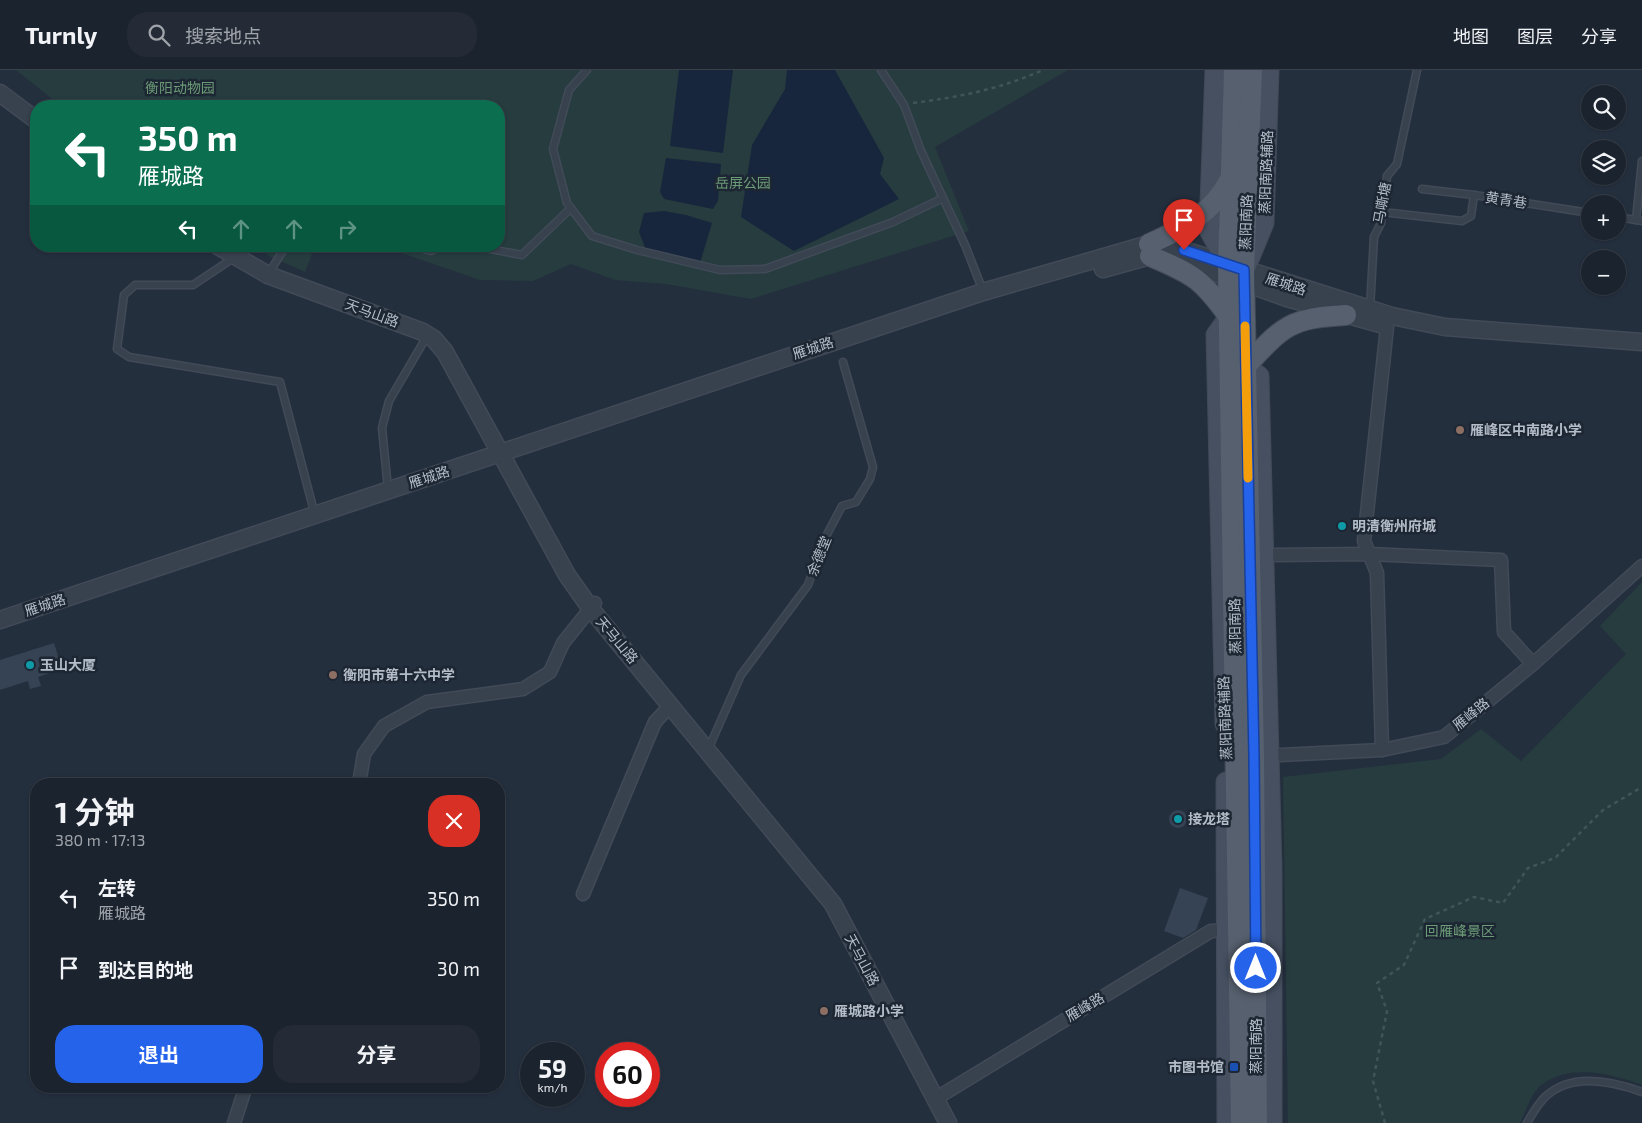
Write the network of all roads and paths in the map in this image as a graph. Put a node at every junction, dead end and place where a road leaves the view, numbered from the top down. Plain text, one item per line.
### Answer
1 (587, 70) edge
2 (882, 70) edge
3 (1043, 70) edge
4 (1214, 70) edge
5 (1234, 70) edge
6 (1252, 70) edge
7 (1269, 70) edge
8 (1417, 70) edge
9 (0, 93) edge
10 (0, 103) edge
11 (904, 105) junction
12 (30, 116) edge
13 (30, 126) edge
14 (1642, 161) edge
15 (1231, 177) junction
16 (1422, 189) dead end
17 (1474, 195) junction
18 (943, 198) junction
19 (571, 208) junction
20 (1210, 208) junction
21 (1382, 212) junction
22 (1581, 212) edge
23 (1626, 218) edge
24 (1639, 220) edge
25 (1150, 250) junction
26 (235, 252) edge
27 (282, 252) edge
28 (505, 252) edge
29 (272, 268) junction
30 (1236, 274) junction
31 (983, 292) junction
32 (1370, 310) junction
33 (1346, 315) junction
34 (1229, 317) junction
35 (1387, 326) junction
36 (428, 335) junction
37 (1642, 342) edge
38 (1642, 353) edge
39 (843, 362) dead end
40 (1246, 366) junction
41 (506, 455) junction
42 (388, 490) junction
43 (315, 515) junction
44 (1370, 554) junction
45 (1256, 555) junction
46 (1642, 566) edge
47 (593, 606) junction
48 (0, 620) edge
49 (0, 628) edge
50 (1533, 664) junction
51 (671, 705) junction
52 (711, 743) junction
53 (1382, 750) junction
54 (1262, 756) junction
55 (360, 778) edge
56 (1642, 787) edge
57 (583, 894) dead end
58 (1233, 930) junction
59 (1642, 1092) edge
60 (244, 1093) edge
61 (937, 1098) junction
62 (234, 1123) edge
63 (948, 1123) edge
64 (954, 1123) edge
65 (1226, 1123) edge
66 (1242, 1123) edge
67 (1257, 1123) edge
68 (1272, 1123) edge
69 (1385, 1123) edge
70 (1527, 1123) edge

1 - 19 lane
2 - 11 lane
3 - 11 path
4 - 20 main road
5 - 15 main road, 蒸阳南路
6 - 30 main road, 蒸阳南路
7 - 30 main road, 蒸阳南路辅路
8 - 21 lane, 马嘶塘
9 - 12 street
10 - 13 street
11 - 18 lane
14 - 24 lane
15 - 20 main road
15 - 30 main road, 蒸阳南路
16 - 17 lane
17 - 21 lane, 黄青巷
17 - 22 lane, 黄青巷
18 - 19 lane
18 - 31 lane
19 - 28 lane
20 - 25 main road
20 - 30 main road
21 - 32 lane, 马嘶塘
23 - 24 lane
25 - 30 street, 雁城路
25 - 31 street, 雁城路
25 - 34 main road
25 - 41 street, 雁城路
26 - 29 street, 天马山路
26 - 36 street, 天马山路
26 - 43 lane
27 - 29 lane
29 - 41 street, 天马山路
30 - 32 street, 雁城路
30 - 33 street, 雁城路
30 - 34 main road, 蒸阳南路
30 - 40 main road, 蒸阳南路
31 - 41 street, 雁城路
32 - 37 street, 雁城路
33 - 35 street, 雁城路
33 - 40 main road
34 - 58 main road, 蒸阳南路
35 - 38 street, 雁城路
35 - 44 street
36 - 41 street, 天马山路
36 - 42 lane
39 - 52 lane, 余德堂
40 - 45 main road, 蒸阳南路
41 - 42 street, 雁城路
41 - 47 street, 天马山路
41 - 49 street, 雁城路
42 - 43 street, 雁城路
43 - 48 street, 雁城路
44 - 45 street
44 - 50 street
44 - 53 street
45 - 54 main road, 蒸阳南路
46 - 50 street, 雁峰路
47 - 51 street, 天马山路
47 - 52 street, 天马山路
47 - 55 street
50 - 53 street, 雁峰路
51 - 57 street
51 - 61 street, 天马山路
52 - 61 street, 天马山路
53 - 54 street, 雁峰路
54 - 67 main road, 蒸阳南路
54 - 68 main road
56 - 69 path
58 - 61 street, 雁峰路
58 - 65 main road
58 - 66 main road, 蒸阳南路
59 - 70 lane
60 - 62 street
61 - 63 street, 天马山路
61 - 64 street, 天马山路

